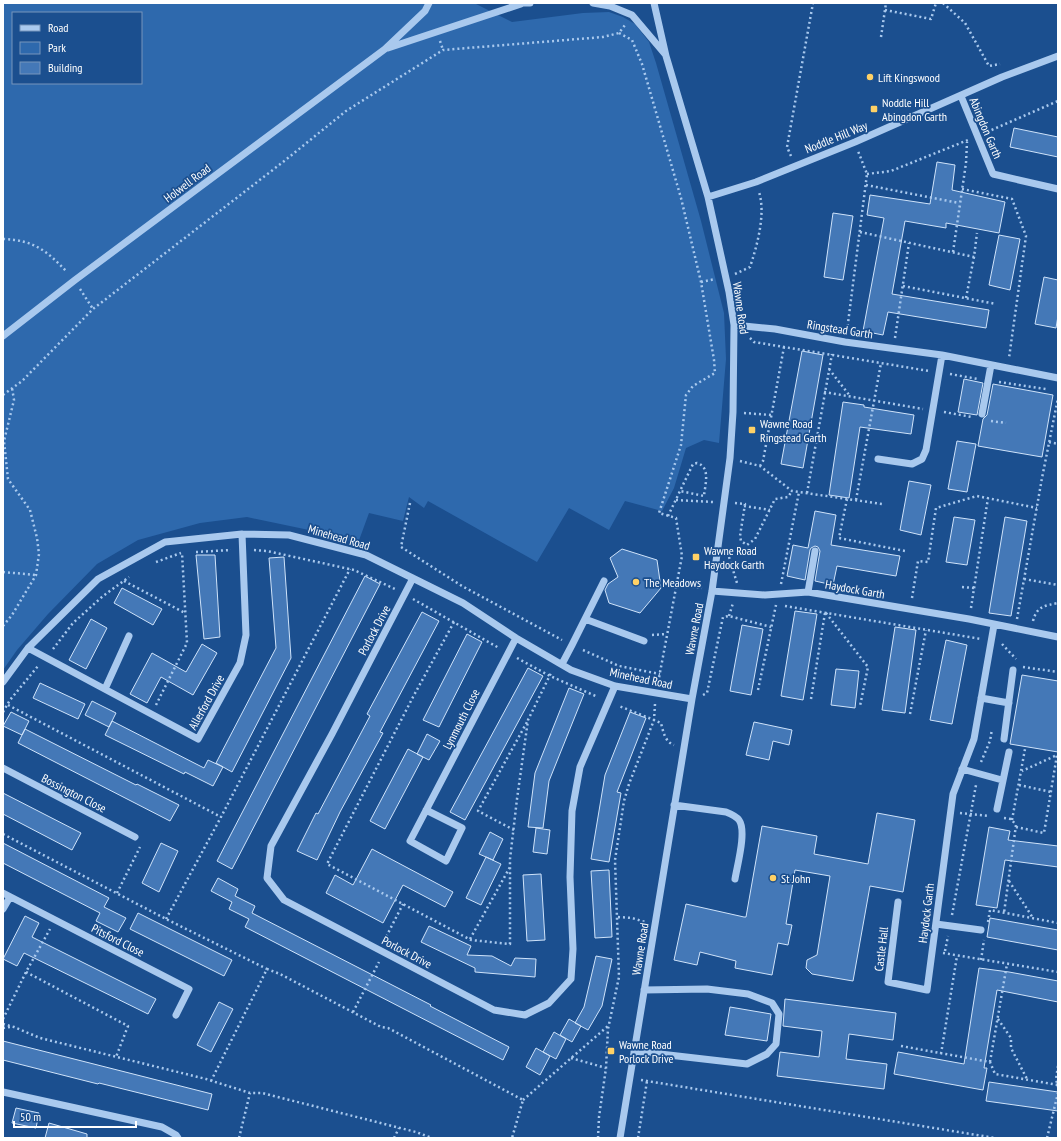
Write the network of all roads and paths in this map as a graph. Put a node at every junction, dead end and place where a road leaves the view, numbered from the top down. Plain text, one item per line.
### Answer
1 (429, 3) edge
2 (519, 3) edge
3 (530, 3) edge
4 (593, 3) edge
5 (654, 3) edge
6 (813, 3) edge
7 (886, 3) edge
8 (936, 3) edge
9 (943, 3) edge
10 (885, 10) junction
11 (632, 14) junction
12 (619, 33) junction
13 (881, 37) dead end
14 (385, 49) junction
15 (666, 56) junction
16 (1058, 56) edge
17 (1002, 77) junction
18 (960, 96) junction
19 (1058, 101) edge
20 (977, 137) junction
21 (967, 140) junction
22 (855, 142) junction
23 (794, 166) junction
24 (867, 174) junction
25 (756, 182) junction
26 (866, 184) junction
27 (962, 189) junction
28 (1058, 189) edge
29 (708, 197) junction
30 (959, 203) dead end
31 (860, 232) junction
32 (977, 233) dead end
33 (3, 239) edge
34 (909, 243) junction
35 (953, 252) junction
36 (974, 257) junction
37 (725, 277) junction
38 (75, 280) junction
39 (903, 286) junction
40 (966, 298) junction
41 (996, 304) dead end
42 (93, 309) junction
43 (734, 326) junction
44 (3, 336) edge
45 (835, 340) junction
46 (845, 342) junction
47 (784, 347) junction
48 (894, 348) junction
49 (832, 355) junction
50 (942, 355) junction
51 (881, 363) junction
52 (991, 365) junction
53 (1007, 368) junction
54 (829, 369) junction
55 (938, 372) junction
56 (1058, 378) edge
57 (988, 380) junction
58 (12, 388) junction
59 (1050, 390) dead end
60 (824, 392) junction
61 (3, 395) edge
62 (850, 396) junction
63 (1058, 398) edge
64 (874, 400) junction
65 (1058, 407) edge
66 (933, 410) junction
67 (733, 412) junction
68 (982, 414) dead end
69 (771, 415) junction
70 (974, 418) dead end
71 (988, 420) dead end
72 (1006, 423) dead end
73 (1049, 442) junction
74 (1058, 444) edge
75 (730, 458) junction
76 (878, 459) dead end
77 (760, 466) junction
78 (680, 491) junction
79 (792, 491) junction
80 (799, 492) junction
81 (807, 493) junction
82 (988, 498) junction
83 (847, 499) junction
84 (676, 500) junction
85 (856, 500) junction
86 (714, 502) dead end
87 (410, 503) dead end
88 (729, 503) dead end
89 (882, 504) dead end
90 (744, 506) junction
91 (1037, 508) junction
92 (770, 510) junction
93 (668, 516) junction
94 (242, 534) junction
95 (242, 549) junction
96 (815, 551) dead end
97 (905, 551) dead end
98 (182, 553) junction
99 (155, 562) dead end
100 (350, 569) junction
101 (3, 572) edge
102 (135, 573) dead end
103 (36, 575) junction
104 (413, 578) junction
105 (915, 579) junction
106 (1024, 579) junction
107 (920, 580) dead end
108 (124, 581) junction
109 (604, 581) dead end
110 (677, 585) junction
111 (1058, 585) edge
112 (962, 587) dead end
113 (974, 588) junction
114 (712, 590) junction
115 (808, 592) junction
116 (779, 593) junction
117 (405, 594) junction
118 (1058, 603) edge
119 (776, 605) junction
120 (910, 609) junction
121 (185, 613) junction
122 (826, 613) junction
123 (585, 619) junction
124 (969, 619) junction
125 (454, 622) junction
126 (994, 625) junction
127 (3, 626) edge
128 (771, 627) junction
129 (1015, 629) junction
130 (926, 630) junction
131 (1030, 631) junction
132 (129, 636) dead end
133 (1058, 637) edge
134 (516, 638) junction
135 (644, 641) dead end
136 (991, 641) junction
137 (1001, 644) dead end
138 (572, 645) junction
139 (28, 648) junction
140 (508, 653) junction
141 (46, 657) junction
142 (560, 663) junction
143 (1023, 667) dead end
144 (1013, 670) dead end
145 (660, 674) junction
146 (550, 676) junction
147 (3, 682) edge
148 (615, 686) junction
149 (105, 689) junction
150 (758, 690) dead end
151 (656, 693) junction
152 (981, 698) junction
153 (692, 699) junction
154 (811, 700) dead end
155 (608, 702) junction
156 (1009, 703) junction
157 (8, 704) junction
158 (860, 706) dead end
159 (3, 712) edge
160 (151, 714) junction
161 (910, 714) dead end
162 (528, 720) junction
163 (654, 720) junction
164 (992, 726) dead end
165 (1004, 739) dead end
166 (684, 748) junction
167 (1025, 748) dead end
168 (1009, 752) dead end
169 (3, 768) edge
170 (962, 769) junction
171 (1022, 771) junction
172 (978, 773) junction
173 (1002, 780) junction
174 (1019, 785) junction
175 (1051, 792) junction
176 (674, 805) junction
177 (998, 809) dead end
178 (426, 810) junction
179 (951, 812) junction
180 (970, 814) junction
181 (990, 816) dead end
182 (221, 817) junction
183 (997, 817) dead end
184 (1012, 820) junction
185 (1016, 827) junction
186 (514, 830) junction
187 (3, 834) edge
188 (135, 837) joint
189 (510, 866) junction
190 (735, 879) dead end
191 (1009, 880) junction
192 (117, 893) junction
193 (6, 895) edge
194 (898, 902) dead end
195 (403, 904) junction
196 (3, 909) edge
197 (1004, 913) junction
198 (618, 916) junction
199 (1033, 918) junction
200 (166, 919) junction
201 (55, 920) junction
202 (1058, 923) edge
203 (936, 924) junction
204 (988, 924) dead end
205 (654, 925) junction
206 (950, 926) junction
207 (981, 930) dead end
208 (470, 938) junction
209 (985, 938) dead end
210 (382, 951) junction
211 (932, 951) junction
212 (945, 954) junction
213 (957, 956) junction
214 (981, 960) junction
215 (1007, 964) junction
216 (267, 969) junction
217 (26, 972) junction
218 (1058, 972) edge
219 (644, 990) junction
220 (927, 990) joint
221 (353, 1012) junction
222 (4, 1013) edge
223 (176, 1015) dead end
224 (997, 1018) junction
225 (3, 1019) edge
226 (3, 1024) edge
227 (609, 1026) junction
228 (14, 1027) junction
229 (3, 1028) edge
230 (900, 1046) dead end
231 (634, 1051) junction
232 (941, 1054) junction
233 (116, 1057) junction
234 (571, 1058) junction
235 (990, 1062) junction
236 (1058, 1066) edge
237 (606, 1068) junction
238 (630, 1078) junction
239 (1027, 1079) junction
240 (212, 1081) junction
241 (647, 1081) junction
242 (1058, 1085) edge
243 (3, 1092) edge
244 (250, 1093) junction
245 (1058, 1093) edge
246 (523, 1100) junction
247 (399, 1128) junction
248 (178, 1138) edge
249 (239, 1138) edge
250 (394, 1138) edge
251 (432, 1138) edge
252 (512, 1138) edge
253 (598, 1138) edge
254 (620, 1138) edge
255 (638, 1138) edge
256 (995, 1138) edge
257 (1048, 1138) edge

1 - 14 street, Holwell Road
2 - 3 street, Holwell Road
2 - 14 street, Holwell Road
4 - 11 street
5 - 15 street, Wawne Road
6 - 23 path
7 - 10 path
8 - 10 path
9 - 17 path
10 - 13 path
11 - 12 path
11 - 15 street, Wawne Road
12 - 42 path
12 - 93 path
14 - 38 street, Holwell Road
15 - 29 street, Wawne Road
16 - 17 street, Noddle Hill Way
17 - 18 street, Noddle Hill Way
18 - 20 street, Abingdon Garth
18 - 22 street, Noddle Hill Way
19 - 20 path
20 - 21 path
20 - 28 street, Abingdon Garth
21 - 24 path
21 - 27 path
22 - 23 street, Noddle Hill Way
22 - 24 path
23 - 25 street, Noddle Hill Way
24 - 26 path
25 - 29 street, Noddle Hill Way
25 - 37 path
26 - 30 path
26 - 31 path
27 - 35 path
27 - 53 path
29 - 37 street, Wawne Road
31 - 34 path
31 - 46 path
32 - 36 path
33 - 38 path
34 - 35 path
34 - 39 path
35 - 36 path
36 - 40 path
37 - 43 street, Wawne Road
38 - 42 path
38 - 44 street, Holwell Road
39 - 40 path
39 - 48 path
40 - 41 path
42 - 58 path
43 - 45 street, Ringstead Garth
43 - 47 path
43 - 67 street, Wawne Road
45 - 46 street, Ringstead Garth
45 - 49 path
46 - 48 street, Ringstead Garth
47 - 49 path
47 - 69 path
48 - 50 street, Ringstead Garth
49 - 51 path
49 - 54 path
50 - 52 street, Ringstead Garth
50 - 55 street
51 - 55 path
51 - 64 path
52 - 53 street, Ringstead Garth
52 - 57 street
53 - 56 street, Ringstead Garth
54 - 60 path
54 - 62 path
55 - 57 path
55 - 66 street
57 - 59 path
57 - 68 street
58 - 61 path
58 - 103 path
60 - 62 path
60 - 81 path
62 - 64 path
63 - 65 path
64 - 66 path
64 - 85 path
65 - 73 path
66 - 70 path
66 - 76 street
67 - 69 path
67 - 75 street, Wawne Road
69 - 77 path
71 - 72 path
73 - 74 path
73 - 91 path
75 - 77 path
75 - 114 street, Wawne Road
77 - 79 path
78 - 78 path
78 - 84 path
79 - 80 path
79 - 92 path
80 - 81 path
80 - 116 path
81 - 83 path
82 - 91 path
82 - 105 path
82 - 113 path
83 - 85 path
83 - 97 path
84 - 86 path
84 - 93 path
85 - 89 path
87 - 138 path
88 - 90 path
90 - 92 path
90 - 92 path
91 - 106 path
93 - 110 path
94 - 95 street, Allerford Drive
94 - 104 street, Minehead Road
94 - 139 street, Minehead Road
95 - 98 path
95 - 100 path
95 - 160 street, Allerford Drive
96 - 115 street
98 - 99 path
98 - 121 path
100 - 117 path
100 - 182 path
101 - 103 path
102 - 108 path
103 - 127 path
104 - 117 street, Porlock Drive
104 - 134 street, Minehead Road
105 - 107 path
105 - 120 path
106 - 111 path
106 - 129 path
108 - 121 path
108 - 141 path
109 - 123 street
110 - 114 path
110 - 145 path
112 - 113 path
113 - 124 path
114 - 116 street, Haydock Garth
114 - 153 street, Wawne Road
115 - 116 street, Haydock Garth
115 - 120 street, Haydock Garth
116 - 119 path
117 - 125 path
117 - 210 street, Porlock Drive
118 - 131 path
119 - 122 path
119 - 128 path
120 - 124 street, Haydock Garth
121 - 160 path
122 - 130 path
122 - 154 path
122 - 158 path
123 - 135 street
123 - 138 street
124 - 126 street, Haydock Garth
125 - 140 path
125 - 195 path
126 - 129 street, Haydock Garth
126 - 136 street, Haydock Garth
128 - 150 path
128 - 153 path
129 - 131 street, Haydock Garth
130 - 136 path
130 - 161 path
131 - 133 street, Haydock Garth
132 - 149 street
134 - 140 street, Lynmouth Close
134 - 142 street, Minehead Road
136 - 152 street, Haydock Garth
137 - 143 path
138 - 142 street
138 - 145 path
139 - 141 street, Allerford Drive
139 - 147 street, Minehead Road
140 - 146 path
140 - 178 street, Lynmouth Close
141 - 149 street, Allerford Drive
141 - 157 path
142 - 146 path
142 - 148 street, Minehead Road
144 - 156 street
145 - 151 path
146 - 155 path
146 - 162 path
148 - 151 street, Minehead Road
148 - 155 street, Porlock Drive
149 - 160 street, Allerford Drive
151 - 153 street, Minehead Road
151 - 163 path
152 - 156 street
152 - 170 street, Haydock Garth
153 - 166 street, Wawne Road
155 - 163 path
155 - 210 street, Porlock Drive
156 - 165 street
157 - 159 path
157 - 182 path
162 - 186 path
162 - 186 path
163 - 166 path
163 - 198 path
164 - 172 path
166 - 176 street, Wawne Road
167 - 171 path
168 - 173 street
169 - 188 street, Bossington Close
170 - 172 street
170 - 179 street, Haydock Garth
171 - 174 path
171 - 175 path
172 - 173 street
172 - 180 path
173 - 177 street
174 - 175 path
174 - 184 path
175 - 185 path
176 - 190 street
176 - 205 street, Wawne Road
178 - 178 street, Lynmouth Close
179 - 180 path
179 - 203 street, Haydock Garth
180 - 181 path
180 - 206 path
182 - 200 path
183 - 184 path
184 - 185 path
185 - 191 path
186 - 189 path
187 - 192 path
188 - 192 path
189 - 208 path
189 - 208 path
191 - 197 path
191 - 199 path
192 - 200 path
193 - 196 street, Pitsford Close
193 - 201 street, Pitsford Close
194 - 220 street, Castle Hall
195 - 208 path
195 - 210 path
197 - 199 path
197 - 204 path
198 - 205 path
198 - 227 path
199 - 202 path
200 - 216 path
201 - 217 path
201 - 223 street, Pitsford Close
203 - 206 street
203 - 211 street, Haydock Garth
205 - 219 street, Wawne Road
206 - 207 street
206 - 212 path
209 - 214 path
210 - 221 path
211 - 212 path
211 - 220 street, Haydock Garth
212 - 213 path
213 - 214 path
213 - 232 path
214 - 215 path
215 - 218 path
215 - 224 path
216 - 221 path
216 - 240 path
217 - 222 path
217 - 233 path
219 - 231 street, Wawne Road
219 - 231 street
221 - 246 path
222 - 225 path
224 - 235 path
224 - 239 path
226 - 228 path
227 - 234 path
227 - 237 path
228 - 229 path
228 - 233 path
230 - 232 path
231 - 238 street, Wawne Road
232 - 235 path
233 - 240 path
234 - 237 path
234 - 246 path
235 - 239 path
236 - 242 path
237 - 253 path
238 - 241 path
238 - 254 street, Wawne Road
239 - 242 path
240 - 244 path
241 - 255 path
241 - 256 path
243 - 248 street
244 - 247 path
244 - 249 path
245 - 257 path
246 - 252 path
247 - 250 path
247 - 251 path

